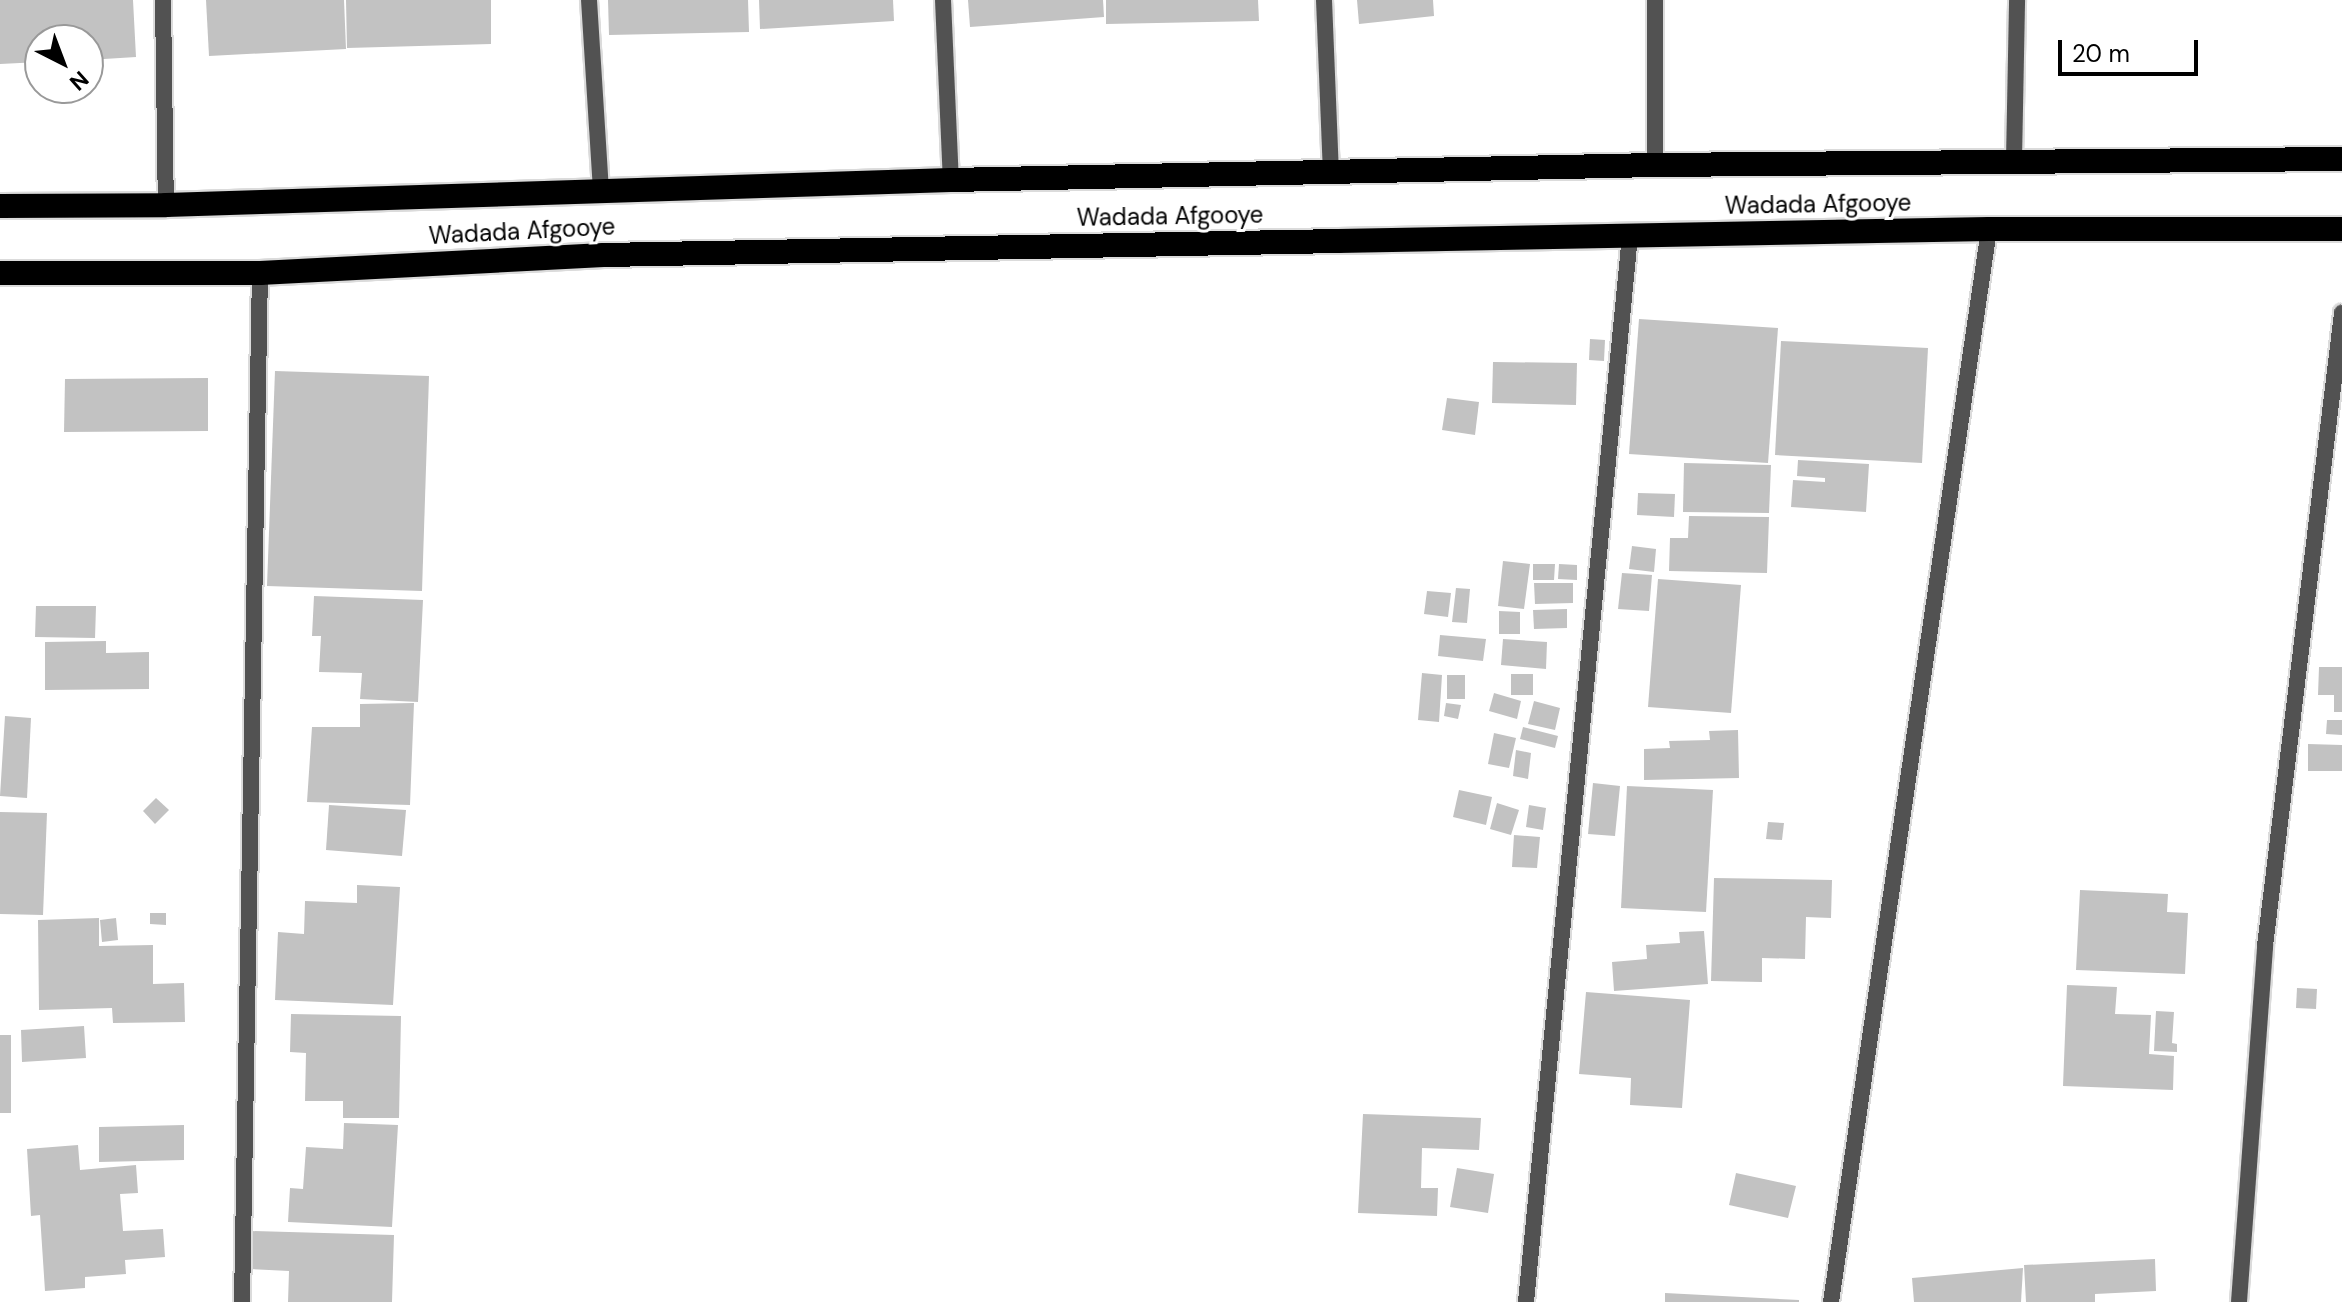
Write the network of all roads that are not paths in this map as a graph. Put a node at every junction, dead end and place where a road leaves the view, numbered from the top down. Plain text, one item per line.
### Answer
1 (163, 0) edge
2 (589, 0) edge
3 (943, 0) edge
4 (1324, 0) edge
5 (1655, 0) edge
6 (2017, 0) edge
7 (2342, 159) edge
8 (2014, 160) junction
9 (1655, 165) junction
10 (1331, 172) junction
11 (951, 180) junction
12 (601, 192) junction
13 (166, 205) junction
14 (0, 206) edge
15 (1989, 229) junction
16 (2342, 229) edge
17 (1630, 235) junction
18 (0, 273) edge
19 (260, 273) junction
20 (2342, 313) edge
21 (242, 1302) edge
22 (1526, 1302) edge
23 (1831, 1302) edge
24 (2239, 1302) edge

1 - 13 street
2 - 12 street
3 - 11 street
4 - 10 street
5 - 9 street
6 - 8 street
7 - 8 highway, Wadada Afgooye
8 - 9 highway, Wadada Afgooye
9 - 10 highway, Wadada Afgooye
10 - 11 highway, Wadada Afgooye
11 - 12 highway, Wadada Afgooye
12 - 13 highway, Wadada Afgooye
13 - 14 highway, Wadada Afgooye
15 - 16 highway, Wadada Afgooye
15 - 17 highway, Wadada Afgooye
15 - 23 street
17 - 19 highway, Wadada Afgooye
17 - 22 street
18 - 19 highway, Wadada Afgooye
19 - 21 street
20 - 24 street

